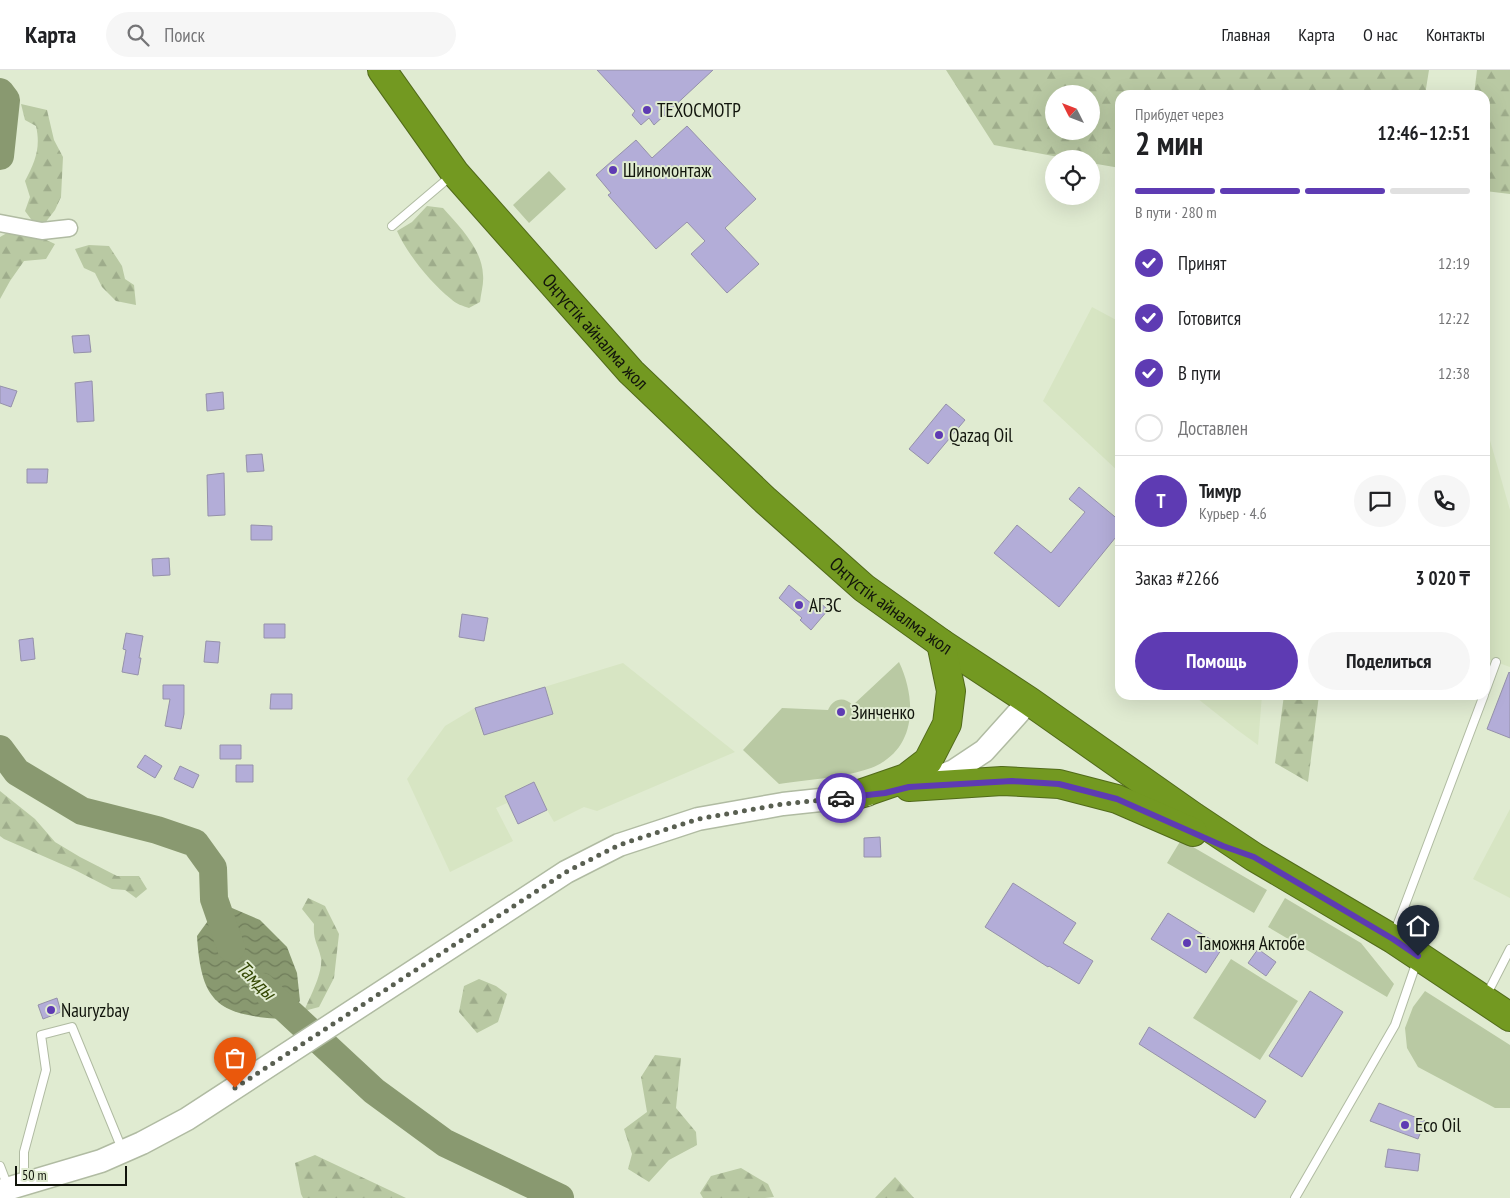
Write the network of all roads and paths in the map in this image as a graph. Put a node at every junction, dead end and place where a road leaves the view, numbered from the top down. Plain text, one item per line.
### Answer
1 (382, 70) edge
2 (455, 173) junction
3 (0, 223) edge
4 (392, 226) dead end
5 (69, 228) dead end
6 (941, 643) junction
7 (1496, 662) dead end
8 (1490, 678) edge
9 (1481, 700) edge
10 (1029, 701) junction
11 (909, 787) junction
12 (851, 797) junction
13 (1254, 857) junction
14 (1393, 939) junction
15 (1510, 948) edge
16 (1418, 956) junction
17 (1484, 1000) junction
18 (1510, 1017) edge
19 (123, 1151) junction
20 (0, 1166) edge
21 (11, 1188) edge
22 (1295, 1198) edge

1 - 2 highway, Оңтүстік айналма жол
2 - 4 lane
2 - 6 highway, Оңтүстік айналма жол
3 - 5 street
6 - 10 highway, Оңтүстік айналма жол
6 - 12 highway
7 - 8 lane
9 - 14 lane
10 - 11 main road
10 - 13 highway, Оңтүстік айналма жол
11 - 12 main road
11 - 13 highway
12 - 19 main road
13 - 14 highway, Оңтүстік айналма жол
14 - 16 highway, Оңтүстік айналма жол
15 - 17 lane
16 - 17 highway, Оңтүстік айналма жол
16 - 22 lane
17 - 18 highway, Оңтүстік айналма жол
19 - 21 main road
19 - 21 lane
20 - 21 lane

